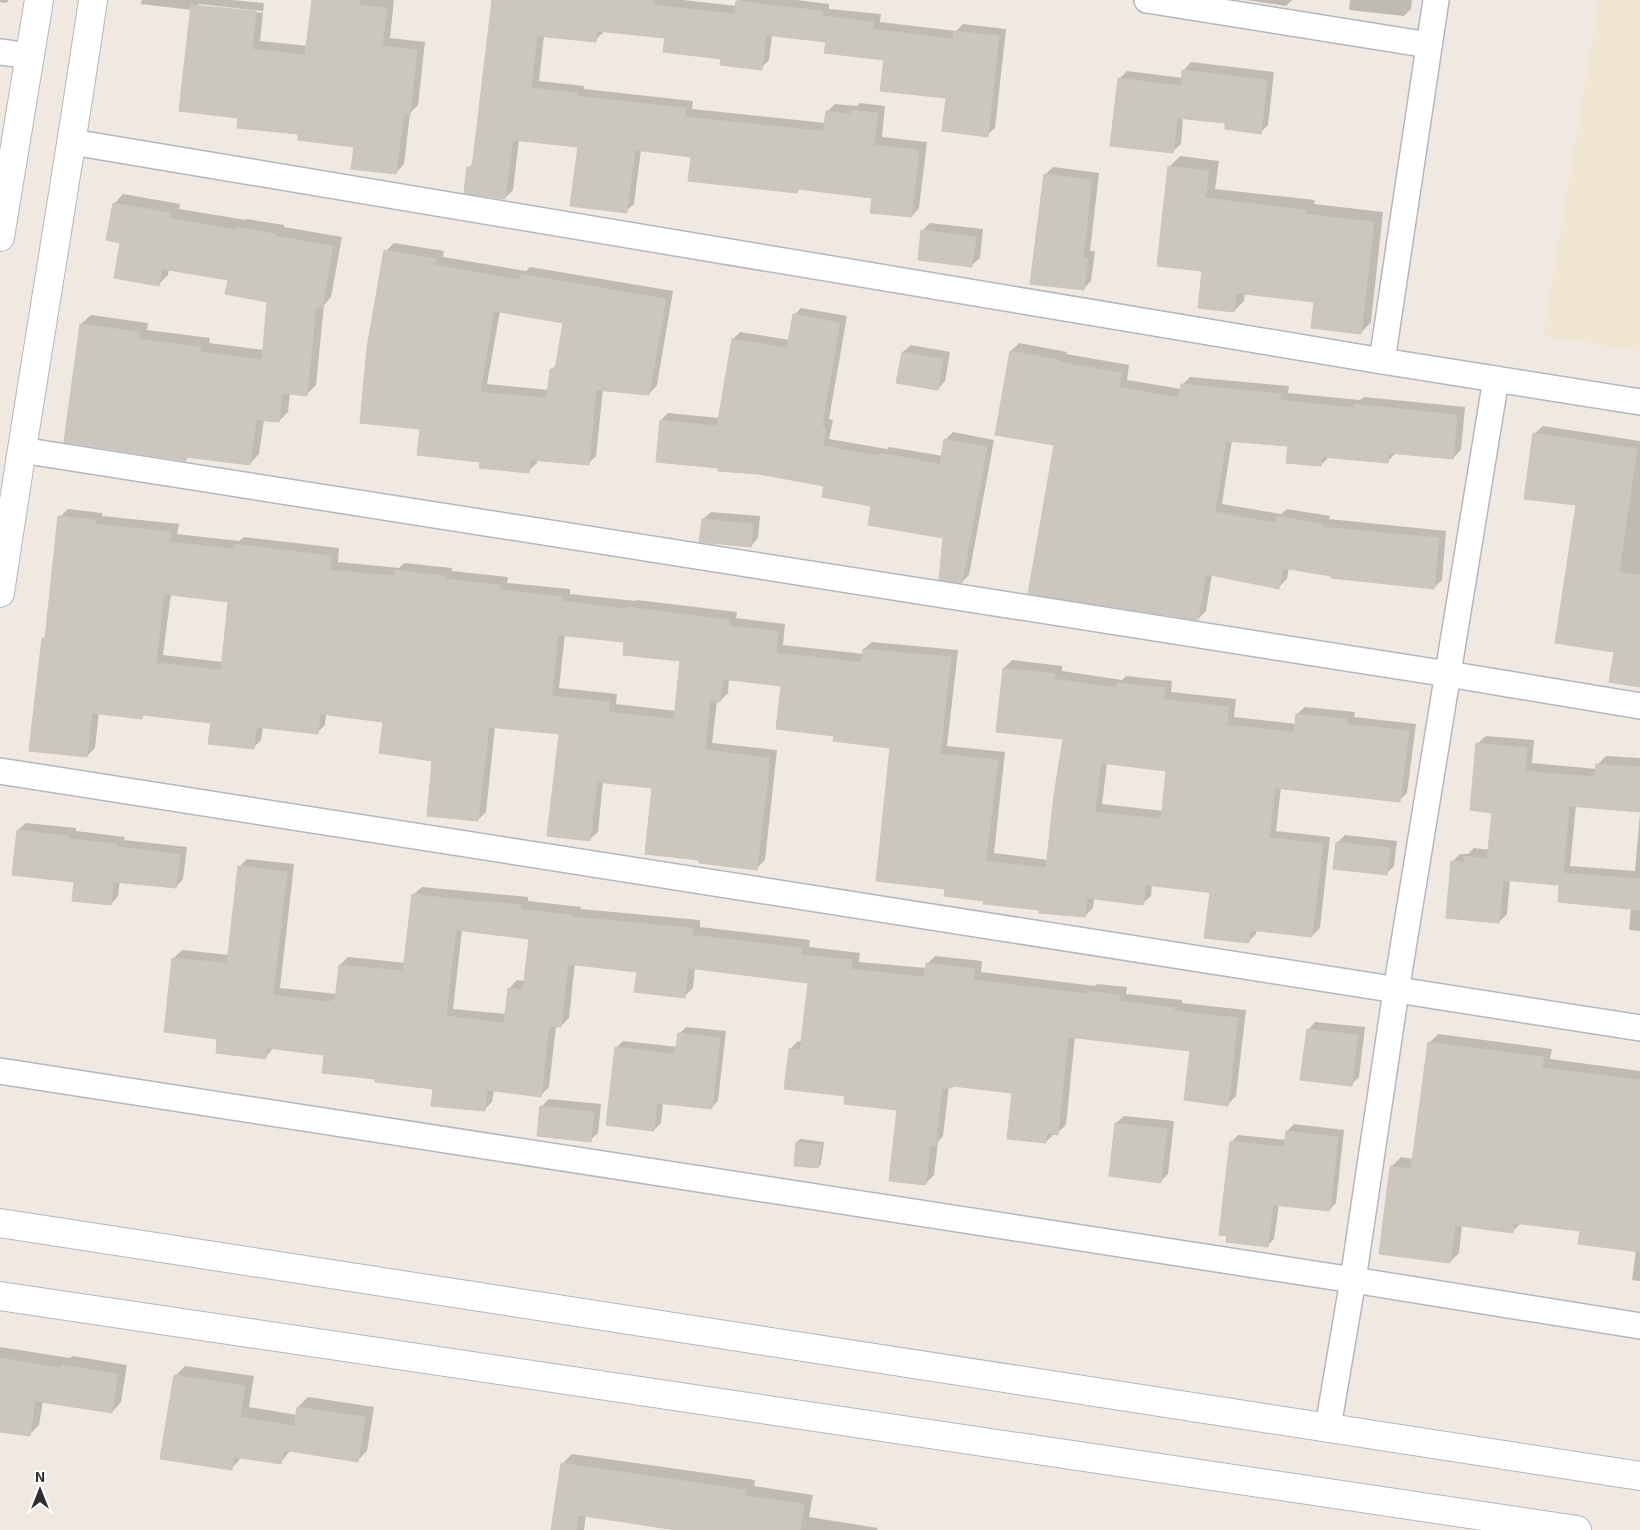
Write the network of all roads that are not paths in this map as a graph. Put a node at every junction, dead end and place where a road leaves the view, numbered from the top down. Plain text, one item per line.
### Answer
1 (39, 0) edge
2 (93, 0) edge
3 (1147, 0) edge
4 (1436, 0) edge
5 (1428, 45) junction
6 (0, 52) edge
7 (30, 56) junction
8 (72, 142) junction
9 (0, 237) edge
10 (1382, 360) junction
11 (1496, 379) junction
12 (1640, 402) edge
13 (21, 450) junction
14 (0, 593) edge
15 (1448, 674) junction
16 (1640, 706) edge
17 (0, 771) edge
18 (1396, 991) junction
19 (1640, 1028) edge
20 (0, 1071) edge
21 (0, 1223) edge
22 (1353, 1280) junction
23 (0, 1296) edge
24 (1640, 1326) edge
25 (1328, 1427) junction
26 (1640, 1476) edge
27 (1577, 1530) edge

1 - 7 street
2 - 8 street
3 - 5 street
4 - 5 street
5 - 10 street
6 - 7 street
7 - 9 street
8 - 10 street
8 - 13 street
10 - 11 street
11 - 12 street
11 - 15 street
13 - 14 street
13 - 15 street
15 - 16 street
15 - 18 street
17 - 18 street
18 - 19 street
18 - 22 street
20 - 22 street
21 - 25 street
22 - 24 street
22 - 25 street
23 - 27 street
25 - 26 street

